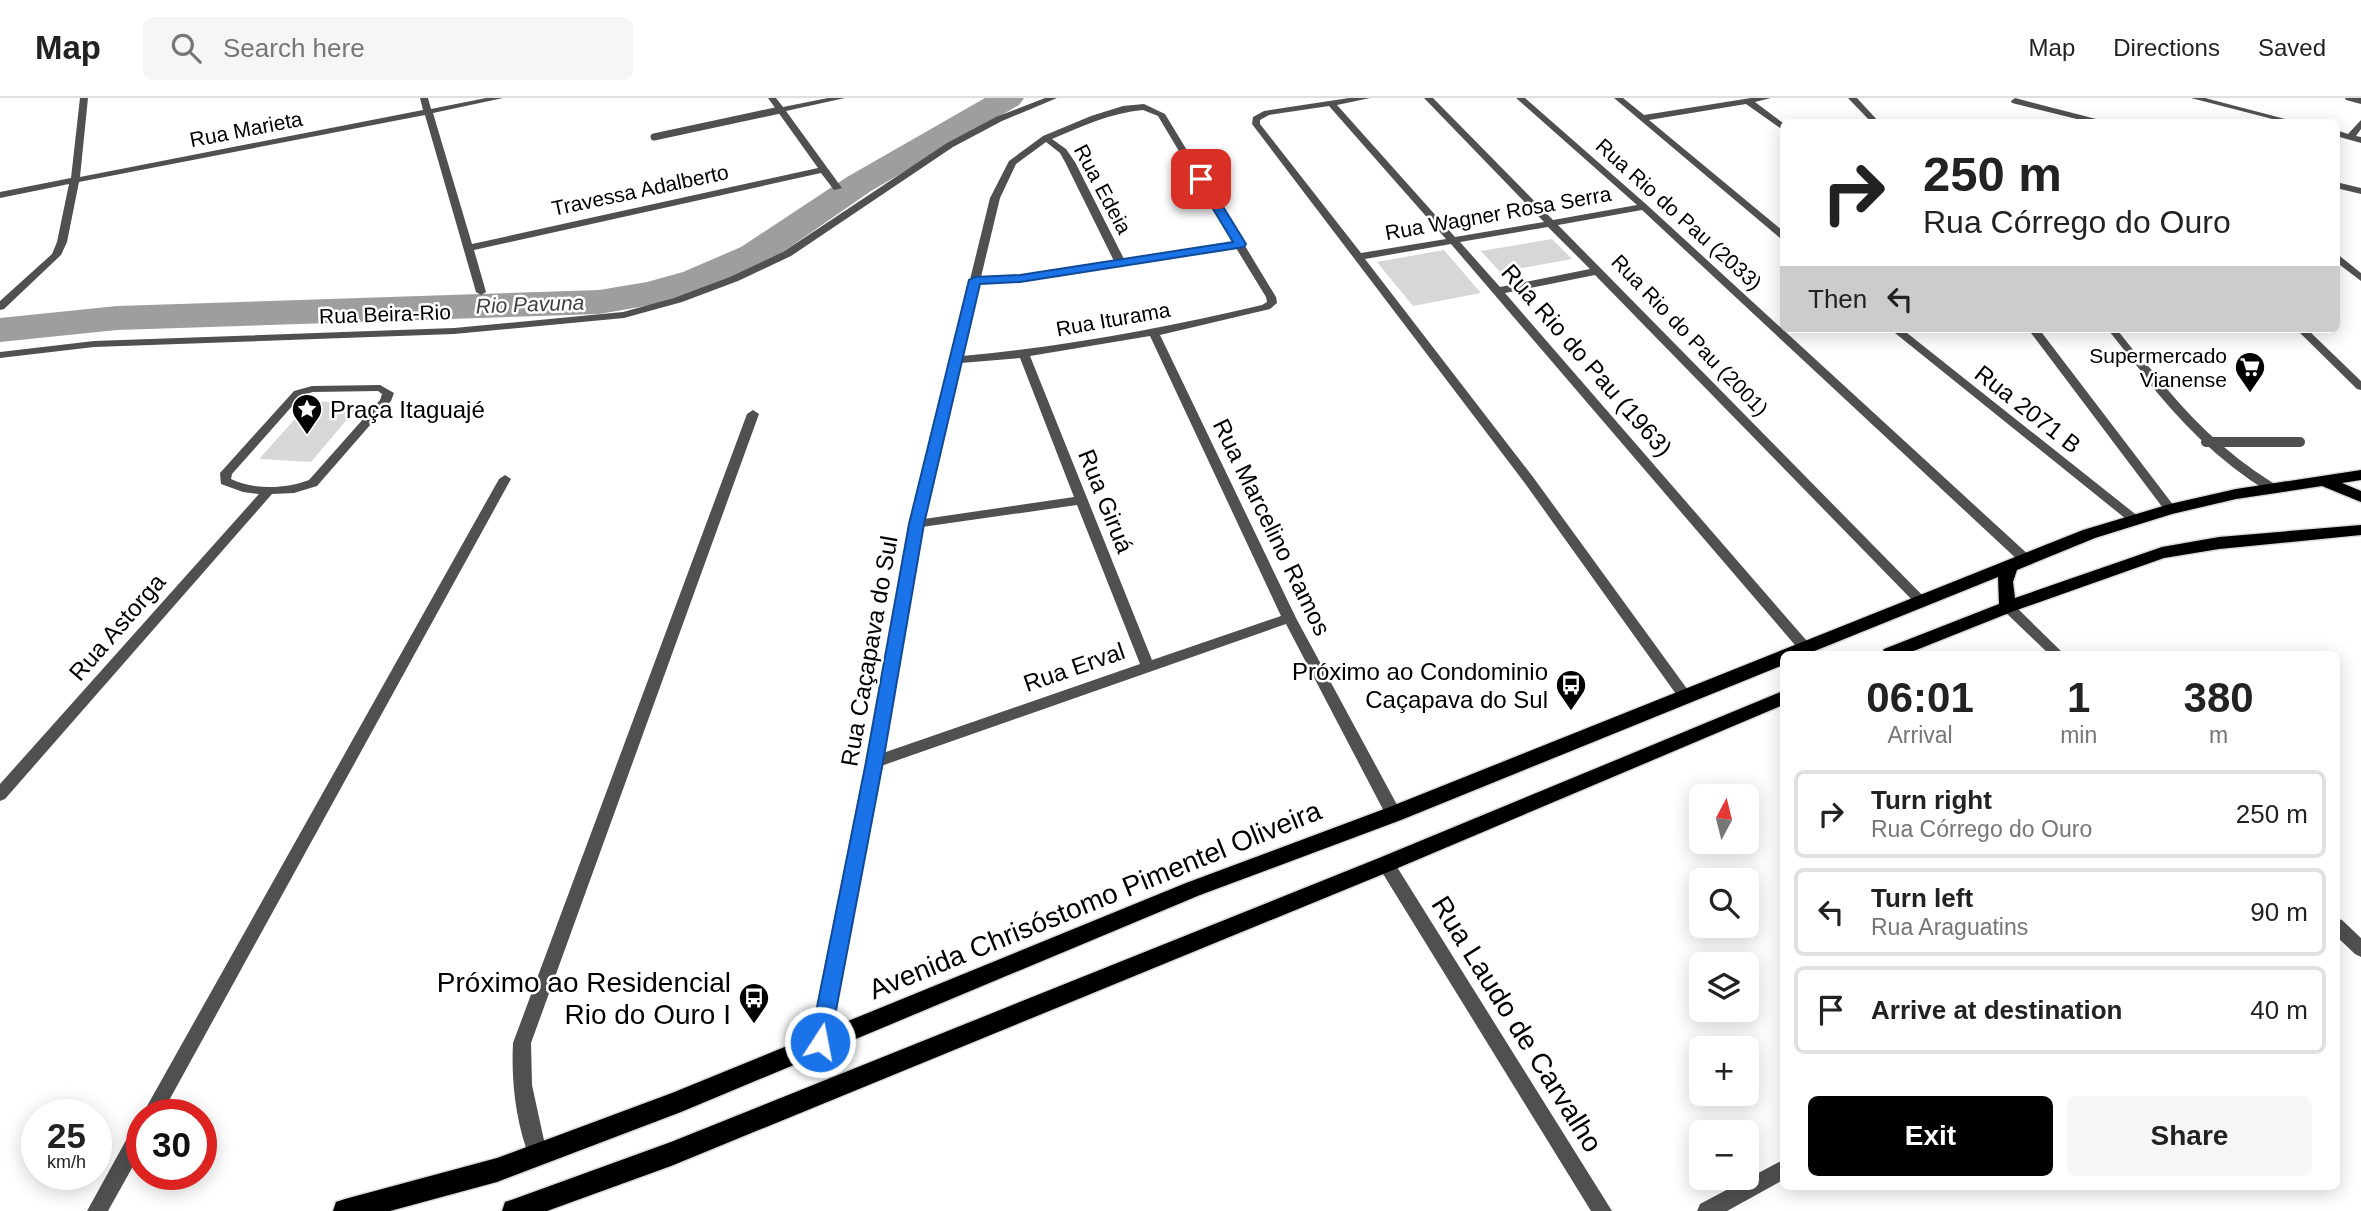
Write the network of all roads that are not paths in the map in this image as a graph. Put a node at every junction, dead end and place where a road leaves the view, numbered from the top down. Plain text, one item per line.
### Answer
1 (84, 98) edge
2 (424, 98) edge
3 (499, 98) edge
4 (772, 98) edge
5 (841, 98) edge
6 (1053, 98) edge
7 (1366, 98) edge
8 (1427, 98) edge
9 (1520, 98) edge
10 (1618, 98) edge
11 (1767, 98) edge
12 (1852, 98) edge
13 (2195, 98) edge
14 (2349, 98) edge
15 (1748, 101) junction
16 (2015, 101) dead end
17 (2361, 101) edge
18 (1331, 103) junction
19 (780, 110) junction
20 (428, 112) junction
21 (1643, 118) junction
22 (1873, 119) edge
23 (2084, 119) edge
24 (2281, 119) edge
25 (2361, 123) edge
26 (1780, 125) edge
27 (2340, 134) edge
28 (2350, 136) junction
29 (654, 137) dead end
30 (1046, 138) junction
31 (2361, 140) edge
32 (822, 170) junction
33 (75, 180) junction
34 (2340, 186) edge
35 (837, 188) dead end
36 (2361, 191) edge
37 (0, 195) edge
38 (1644, 207) junction
39 (1550, 223) junction
40 (1780, 233) edge
41 (1451, 240) junction
42 (1240, 244) junction
43 (467, 248) junction
44 (1358, 257) junction
45 (2340, 260) edge
46 (1120, 262) junction
47 (1598, 271) junction
48 (2361, 278) edge
49 (975, 280) junction
50 (1498, 291) junction
51 (481, 292) dead end
52 (0, 307) edge
53 (1153, 332) junction
54 (1780, 333) edge
55 (1780, 333) edge
56 (1900, 333) edge
57 (2036, 333) edge
58 (2115, 333) edge
59 (2305, 333) edge
60 (1024, 354) junction
61 (0, 355) edge
62 (957, 360) junction
63 (2361, 387) edge
64 (752, 414) dead end
65 (2206, 442) junction
66 (2300, 442) dead end
67 (2361, 475) edge
68 (505, 479) dead end
69 (2317, 480) junction
70 (2270, 487) junction
71 (269, 490) junction
72 (2361, 497) edge
73 (1080, 500) junction
74 (2170, 509) junction
75 (2135, 520) junction
76 (916, 524) junction
77 (2361, 530) edge
78 (2026, 560) junction
79 (2009, 567) junction
80 (1922, 602) junction
81 (2008, 607) junction
82 (1289, 618) junction
83 (1798, 651) edge
84 (1898, 651) edge
85 (2054, 651) edge
86 (1780, 659) edge
87 (1147, 665) junction
88 (1686, 698) junction
89 (1780, 699) edge
90 (874, 762) junction
91 (0, 795) edge
92 (1394, 814) junction
93 (1386, 864) junction
94 (2340, 929) edge
95 (2361, 948) edge
96 (820, 1042) junction
97 (160, 1099) edge
98 (538, 1154) junction
99 (126, 1159) edge
100 (1780, 1172) edge
101 (558, 1204) edge
102 (97, 1211) edge
103 (345, 1211) edge
104 (514, 1211) edge
105 (1602, 1211) edge
106 (1707, 1211) edge

1 - 33 street
2 - 20 street
3 - 20 street, Rua Marieta
4 - 19 street
5 - 19 street
6 - 61 street, Rua Beira-Rio
7 - 18 street
8 - 39 street, Rua Rio do Pau (2001)
9 - 38 street, Rua Rio do Pau (2033)
10 - 21 street
11 - 15 street
12 - 22 street
13 - 24 street
14 - 17 street
15 - 21 street
15 - 26 street
16 - 23 street
18 - 41 street, Rua Rio do Pau (1963)
18 - 44 street
19 - 29 lane
19 - 32 street
20 - 33 street, Rua Marieta
20 - 43 street
21 - 40 street
25 - 28 street
27 - 28 street
28 - 31 street
30 - 42 street, Rua Caçapava do Sul
30 - 46 street, Rua Edeia
30 - 49 street, Rua Caçapava do Sul
32 - 35 street
32 - 43 street, Travessa Adalberto
33 - 37 street, Rua Marieta
33 - 52 street
34 - 36 street
38 - 39 street, Rua Wagner Rosa Serra
38 - 54 street, Rua Rio do Pau (2033)
39 - 41 street, Rua Wagner Rosa Serra
39 - 47 street, Rua Rio do Pau (2001)
41 - 44 street, Rua Wagner Rosa Serra
41 - 50 street, Rua Rio do Pau (1963)
42 - 46 street
42 - 53 street, Rua Iturama
43 - 51 street
44 - 88 street
45 - 48 street
46 - 49 street
47 - 50 street
47 - 80 street, Rua Rio do Pau (2001)
49 - 62 street, Rua Caçapava do Sul
50 - 83 street, Rua Rio do Pau (1963)
53 - 60 street, Rua Iturama
53 - 82 street, Rua Marcelino Ramos
55 - 78 street, Rua Rio do Pau (2033)
56 - 75 street, Rua 2071 B
57 - 74 street
58 - 65 lane
59 - 63 street
60 - 62 street, Rua Iturama
60 - 73 street, Rua Giruá
62 - 76 street, Rua Caçapava do Sul
64 - 98 street
65 - 66 lane
65 - 70 lane
67 - 69 main road
68 - 97 street
69 - 70 main road
69 - 72 main road
70 - 74 main road
71 - 71 street
71 - 91 street, Rua Astorga
73 - 76 street
73 - 87 street, Rua Giruá
74 - 75 main road
75 - 78 main road
76 - 90 street, Rua Caçapava do Sul
77 - 81 main road
78 - 79 main road
79 - 80 main road
79 - 81 main road
80 - 83 main road
81 - 84 main road
81 - 85 street
82 - 87 street, Rua Erval
82 - 92 street, Rua Marcelino Ramos
86 - 88 main road, Avenida Chrisóstomo Pimentel Oliveira
87 - 90 street, Rua Erval
88 - 92 main road, Avenida Chrisóstomo Pimentel Oliveira
89 - 93 main road
90 - 96 street, Rua Caçapava do Sul
92 - 96 main road, Avenida Chrisóstomo Pimentel Oliveira
93 - 101 main road
93 - 105 street, Rua Laudo de Carvalho
94 - 95 street
96 - 98 main road, Avenida Chrisóstomo Pimentel Oliveira
98 - 103 main road, Avenida Chrisóstomo Pimentel Oliveira
99 - 102 street
100 - 106 street
101 - 104 main road

